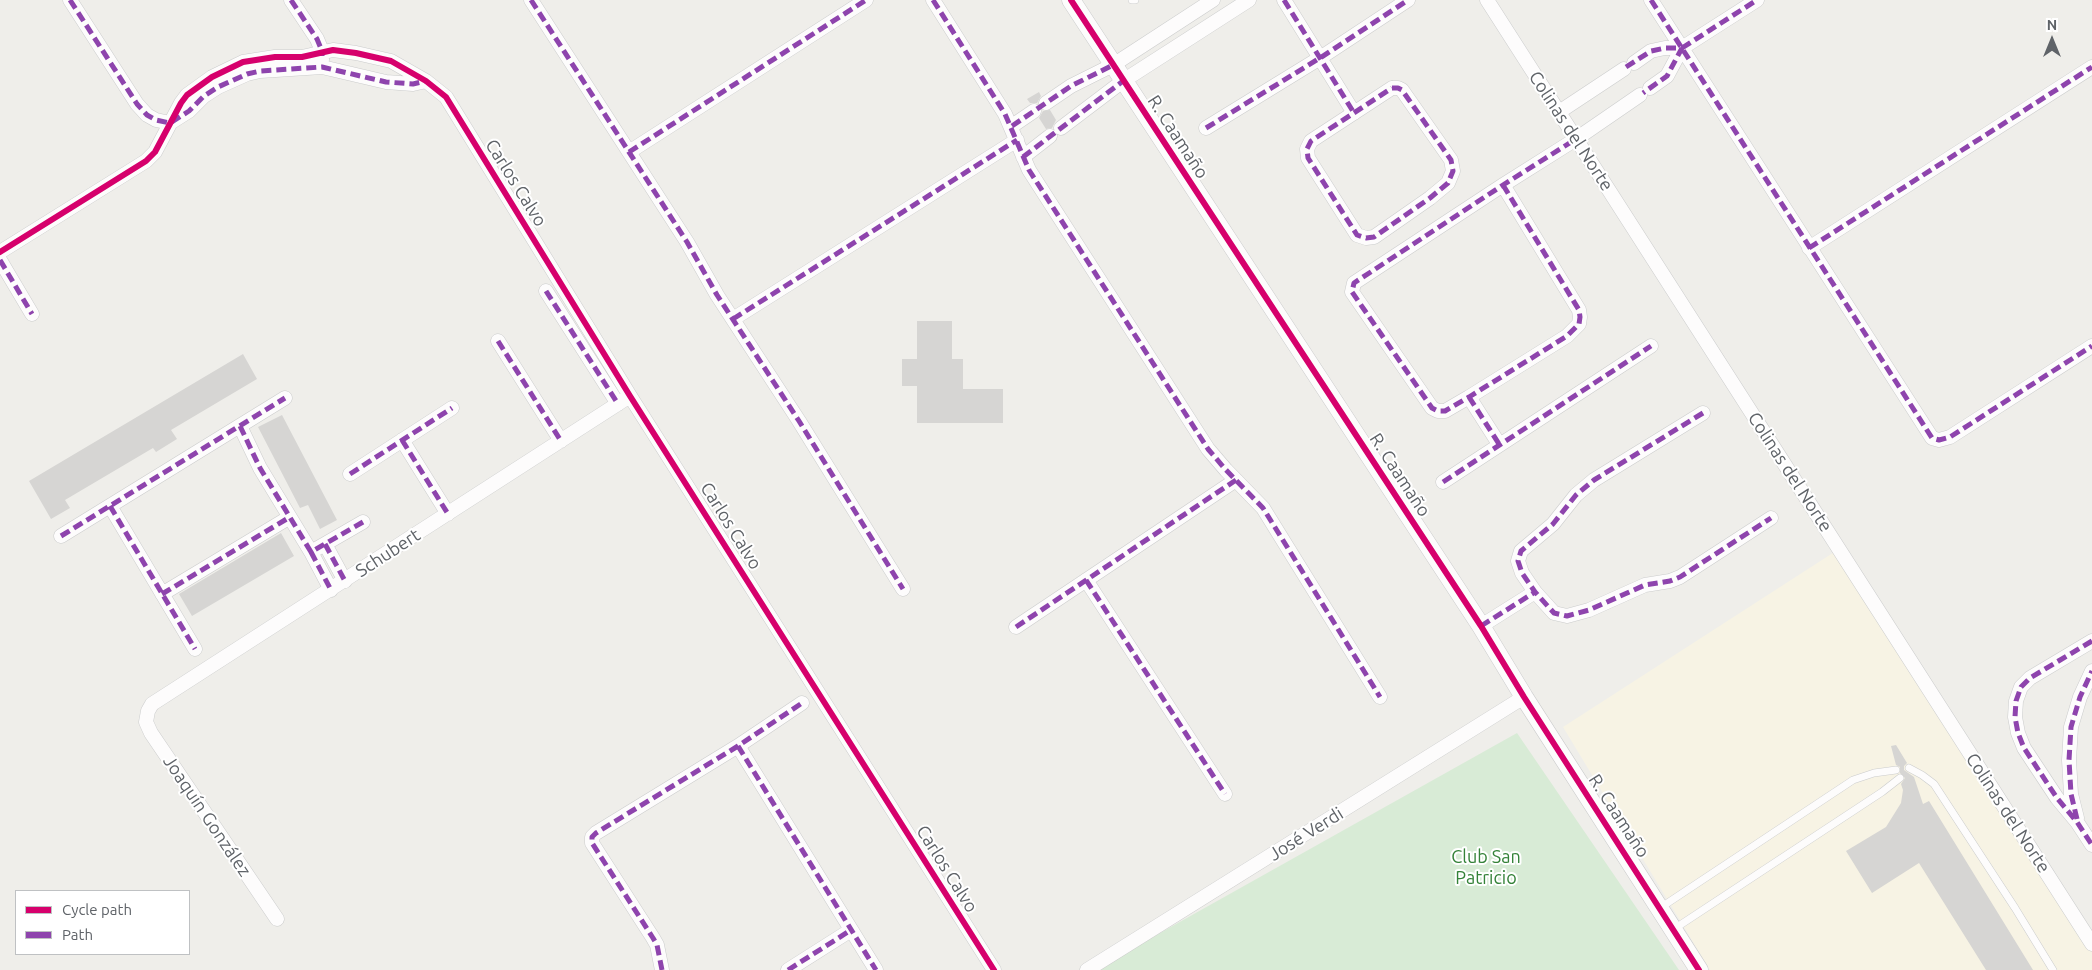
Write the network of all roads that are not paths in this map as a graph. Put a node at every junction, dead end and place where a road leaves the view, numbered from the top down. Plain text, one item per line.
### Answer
1 (70, 0) edge
2 (291, 0) edge
3 (531, 0) edge
4 (866, 0) edge
5 (933, 0) edge
6 (1071, 0) edge
7 (1213, 0) edge
8 (1249, 0) edge
9 (1284, 0) edge
10 (1408, 0) edge
11 (1487, 0) edge
12 (1651, 0) edge
13 (1757, 0) edge
14 (1682, 48) junction
15 (322, 51) junction
16 (1320, 58) junction
17 (1113, 65) junction
18 (322, 67) junction
19 (2092, 67) edge
20 (426, 81) junction
21 (1123, 81) junction
22 (1559, 112) junction
23 (1354, 113) junction
24 (170, 123) junction
25 (1012, 126) junction
26 (1206, 128) dead end
27 (1576, 138) junction
28 (1018, 140) junction
29 (628, 152) junction
30 (1023, 157) junction
31 (1502, 185) junction
32 (1809, 248) junction
33 (0, 252) edge
34 (0, 260) edge
35 (546, 291) dead end
36 (32, 314) dead end
37 (733, 319) junction
38 (498, 341) dead end
39 (1651, 346) dead end
40 (2092, 346) edge
41 (630, 396) junction
42 (1469, 397) junction
43 (285, 398) dead end
44 (618, 404) junction
45 (452, 408) dead end
46 (1703, 413) dead end
47 (240, 426) junction
48 (402, 440) junction
49 (561, 441) junction
50 (1499, 444) junction
51 (350, 474) dead end
52 (1236, 480) junction
53 (1443, 482) dead end
54 (110, 506) junction
55 (448, 514) junction
56 (290, 517) junction
57 (1771, 518) dead end
58 (363, 522) dead end
59 (60, 536) dead end
60 (325, 544) junction
61 (311, 552) junction
62 (1086, 580) junction
63 (345, 581) junction
64 (903, 589) dead end
65 (331, 590) junction
66 (1535, 592) junction
67 (162, 594) junction
68 (1481, 626) junction
69 (1016, 627) dead end
70 (2092, 641) edge
71 (195, 649) dead end
72 (2092, 671) edge
73 (1380, 697) dead end
74 (1524, 697) junction
75 (802, 703) dead end
76 (148, 711) joint
77 (738, 746) junction
78 (1896, 770) dead end
79 (1911, 771) dead end
80 (1900, 778) dead end
81 (1225, 794) dead end
82 (2077, 822) junction
83 (2092, 845) edge
84 (1660, 908) junction
85 (277, 919) dead end
86 (852, 930) junction
87 (1674, 930) junction
88 (2092, 944) edge
89 (662, 970) edge
90 (788, 970) edge
91 (876, 970) edge
92 (994, 970) edge
93 (1087, 970) edge
94 (1699, 970) edge
95 (2053, 970) edge

1 - 24 street
2 - 15 street
3 - 29 street
4 - 29 street
5 - 25 street
6 - 17 street, R. Caamaño
7 - 17 street
8 - 21 street
9 - 16 street
10 - 16 street
11 - 22 street, Colinas del Norte
12 - 14 street
13 - 14 street
14 - 22 street
14 - 27 street
14 - 32 street
15 - 18 street
15 - 20 street, Carlos Calvo
15 - 24 street, Carlos Calvo
16 - 23 street
16 - 26 street
17 - 21 street, R. Caamaño
17 - 25 street
18 - 20 street
18 - 24 street
19 - 32 street
20 - 41 street, Carlos Calvo
21 - 30 street
21 - 68 street, R. Caamaño
22 - 27 street, Colinas del Norte
23 - 23 street
24 - 33 street, Carlos Calvo
25 - 28 street
27 - 31 street
27 - 88 street, Colinas del Norte
28 - 30 street
28 - 37 street
29 - 37 street
30 - 52 street
31 - 42 street
31 - 42 street
32 - 40 street
34 - 36 street
35 - 44 street
37 - 64 street
38 - 49 street
39 - 50 street
41 - 44 street, Schubert
41 - 92 street, Carlos Calvo
42 - 50 street
43 - 47 street
44 - 49 street, Schubert
45 - 48 street
46 - 66 street
47 - 54 street
47 - 56 street
48 - 51 street
48 - 55 street
49 - 55 street, Schubert
50 - 53 street
52 - 62 street
52 - 73 street
54 - 59 street
54 - 67 street
55 - 63 street, Schubert
56 - 61 street
56 - 67 street
57 - 66 street
58 - 60 street
60 - 61 street
60 - 63 street
61 - 65 street
62 - 69 street
62 - 81 street
63 - 65 street, Schubert
65 - 76 street, Schubert
66 - 68 street
67 - 71 street
68 - 74 street, R. Caamaño
70 - 82 street
72 - 82 street
74 - 84 street, R. Caamaño
74 - 93 street, José Verdi
75 - 77 street
76 - 85 street, Joaquín González
77 - 86 street
77 - 89 street
78 - 84 lane
79 - 95 lane
80 - 87 lane
82 - 83 street
84 - 87 street, R. Caamaño
86 - 90 street
86 - 91 street
87 - 94 street, R. Caamaño

